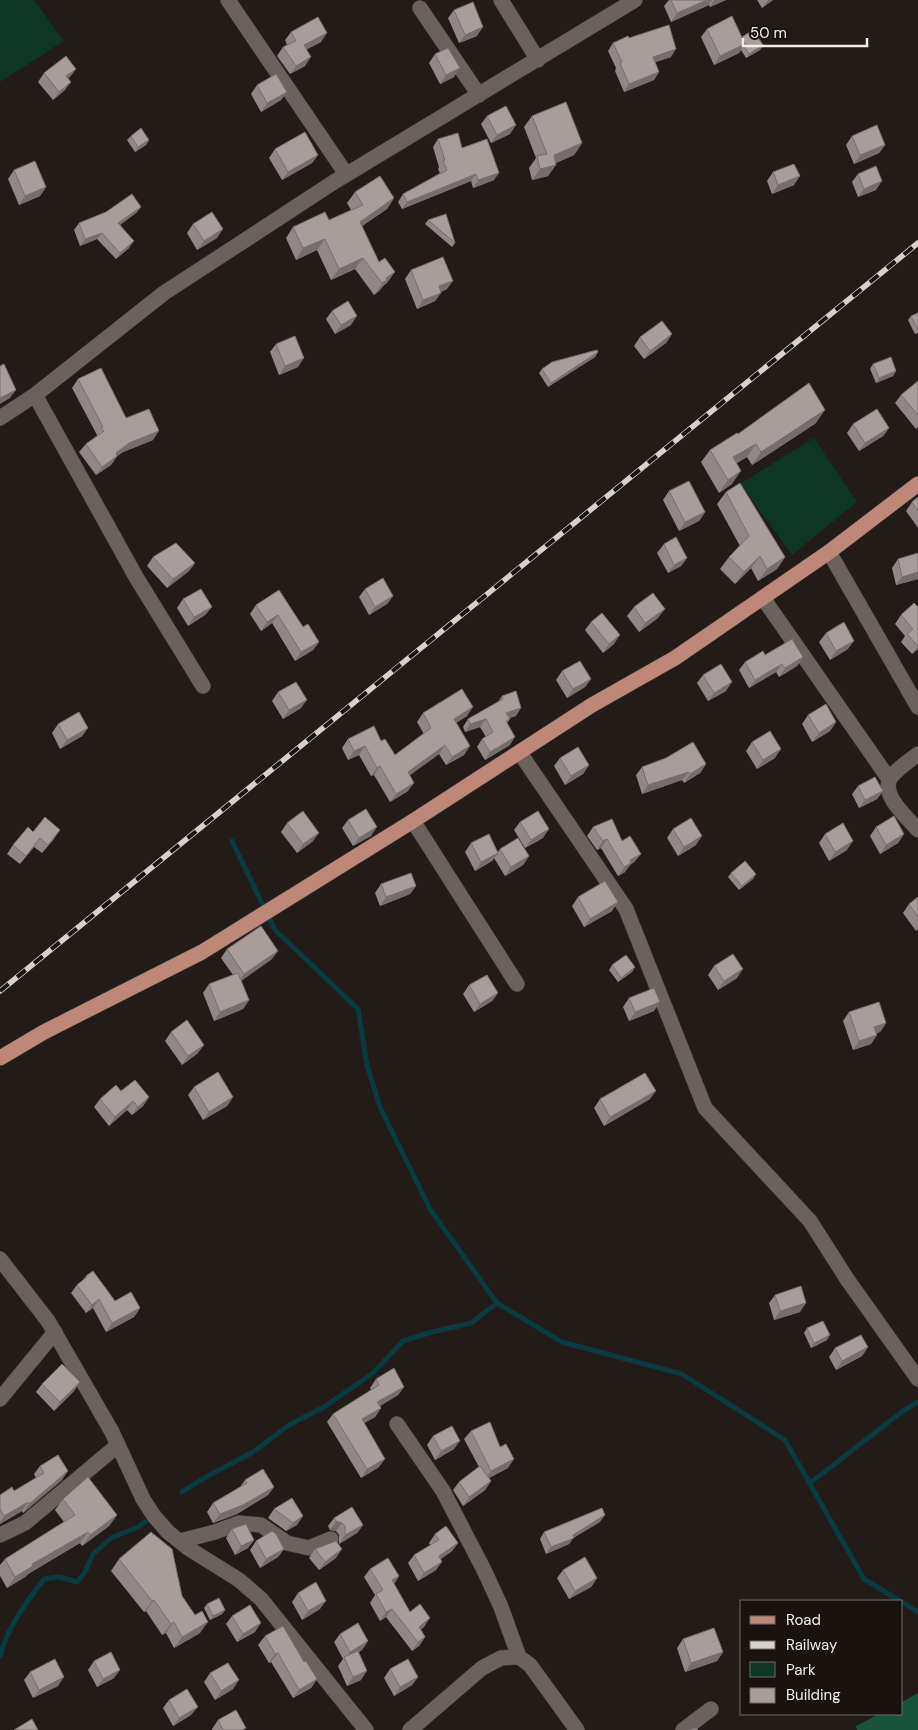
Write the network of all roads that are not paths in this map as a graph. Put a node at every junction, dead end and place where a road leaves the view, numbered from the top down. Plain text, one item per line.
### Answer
1 (228, 0) edge
2 (501, 0) edge
3 (635, 0) edge
4 (420, 8) dead end
5 (538, 60) junction
6 (479, 96) junction
7 (346, 174) junction
8 (35, 395) junction
9 (0, 418) edge
10 (918, 484) edge
11 (829, 552) junction
12 (763, 598) junction
13 (203, 686) dead end
14 (918, 707) edge
15 (520, 753) junction
16 (918, 754) edge
17 (890, 779) junction
18 (413, 821) junction
19 (918, 830) edge
20 (518, 984) dead end
21 (0, 1058) edge
22 (0, 1259) edge
23 (54, 1332) junction
24 (918, 1379) edge
25 (0, 1399) edge
26 (398, 1424) dead end
27 (118, 1445) junction
28 (0, 1535) edge
29 (331, 1539) dead end
30 (180, 1541) junction
31 (519, 1657) junction
32 (712, 1709) dead end
33 (366, 1730) edge
34 (410, 1730) edge
35 (577, 1730) edge
36 (683, 1730) edge

1 - 7 street
2 - 5 street
3 - 5 street
4 - 6 street
5 - 6 street
6 - 7 street
7 - 8 street
8 - 9 street
8 - 13 street
10 - 11 main road
11 - 12 main road
11 - 14 street
12 - 15 main road
12 - 17 street
15 - 18 main road
15 - 24 street
16 - 17 street
17 - 19 street
18 - 20 street
18 - 21 main road
22 - 23 street
23 - 25 street
23 - 27 street
26 - 31 street
27 - 28 street
27 - 30 street
29 - 30 street
30 - 33 street
31 - 34 street
31 - 35 street
32 - 36 street

